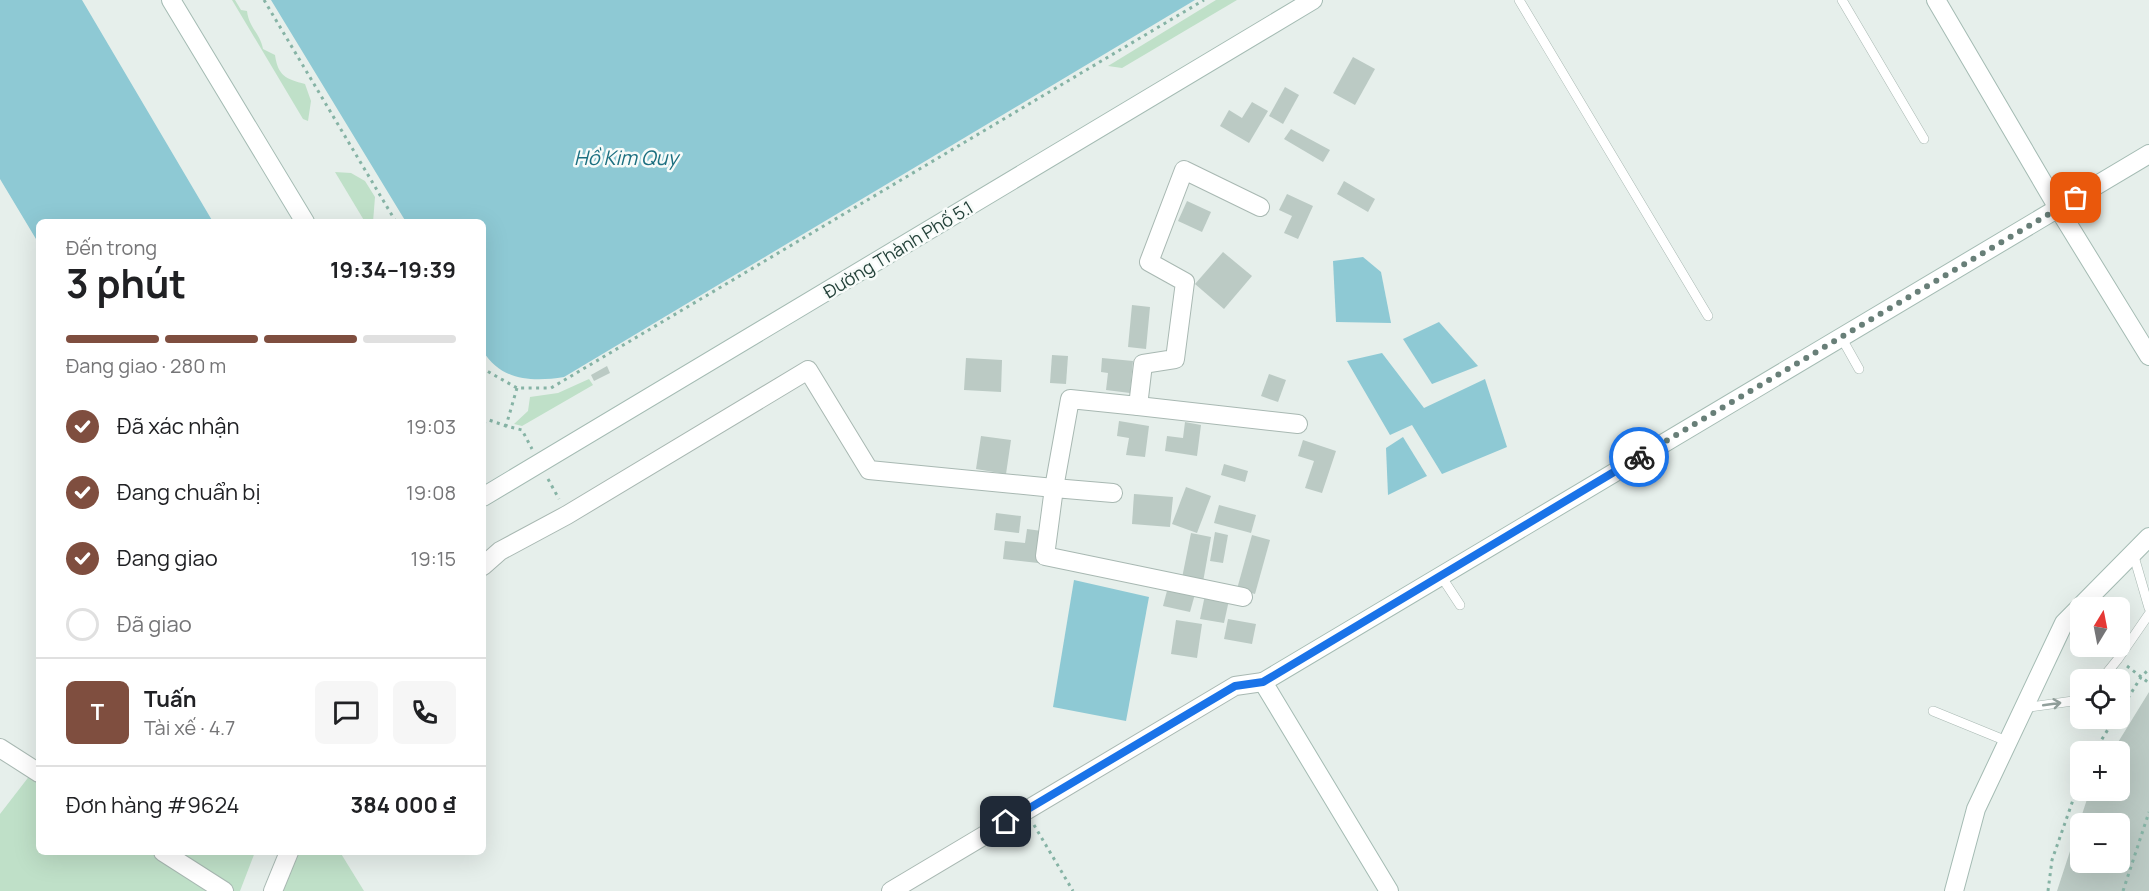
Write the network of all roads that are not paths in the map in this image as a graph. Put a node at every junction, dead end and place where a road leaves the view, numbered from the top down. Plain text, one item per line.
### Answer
1 (171, 0) edge
2 (1313, 0) edge
3 (1519, 0) edge
4 (1842, 0) edge
5 (1936, 0) edge
6 (1924, 139) dead end
7 (2149, 154) edge
8 (1260, 207) dead end
9 (2058, 208) junction
10 (303, 219) edge
11 (1708, 316) dead end
12 (1841, 338) junction
13 (2149, 356) edge
14 (1859, 369) dead end
15 (1138, 406) junction
16 (1298, 424) dead end
17 (1054, 488) junction
18 (1113, 493) dead end
19 (486, 495) edge
20 (2149, 537) edge
21 (2132, 552) junction
22 (486, 563) edge
23 (1441, 576) junction
24 (1243, 597) dead end
25 (1460, 605) dead end
26 (2149, 608) edge
27 (2149, 614) edge
28 (2110, 669) edge
29 (1263, 682) junction
30 (2070, 701) edge
31 (2023, 708) junction
32 (1933, 711) dead end
33 (2008, 742) junction
34 (0, 748) edge
35 (36, 771) edge
36 (168, 855) edge
37 (288, 855) edge
38 (224, 891) edge
39 (273, 891) edge
40 (891, 891) edge
41 (1389, 891) edge
42 (1954, 891) edge

1 - 10 street
2 - 19 street, Đường Thành Phố 5.1
3 - 11 lane
4 - 6 lane
5 - 9 street
7 - 9 street
8 - 15 street
9 - 12 street
9 - 13 street
12 - 14 lane
12 - 23 street
15 - 16 street
15 - 17 street
17 - 18 street
17 - 22 street
17 - 24 street
20 - 21 street
21 - 26 lane
21 - 31 street
23 - 25 lane
23 - 29 street
27 - 28 lane
29 - 40 street
29 - 41 street
31 -> 30 lane
31 - 33 street
32 - 33 lane
33 - 42 street
34 - 35 street
36 - 38 street
37 - 39 street

